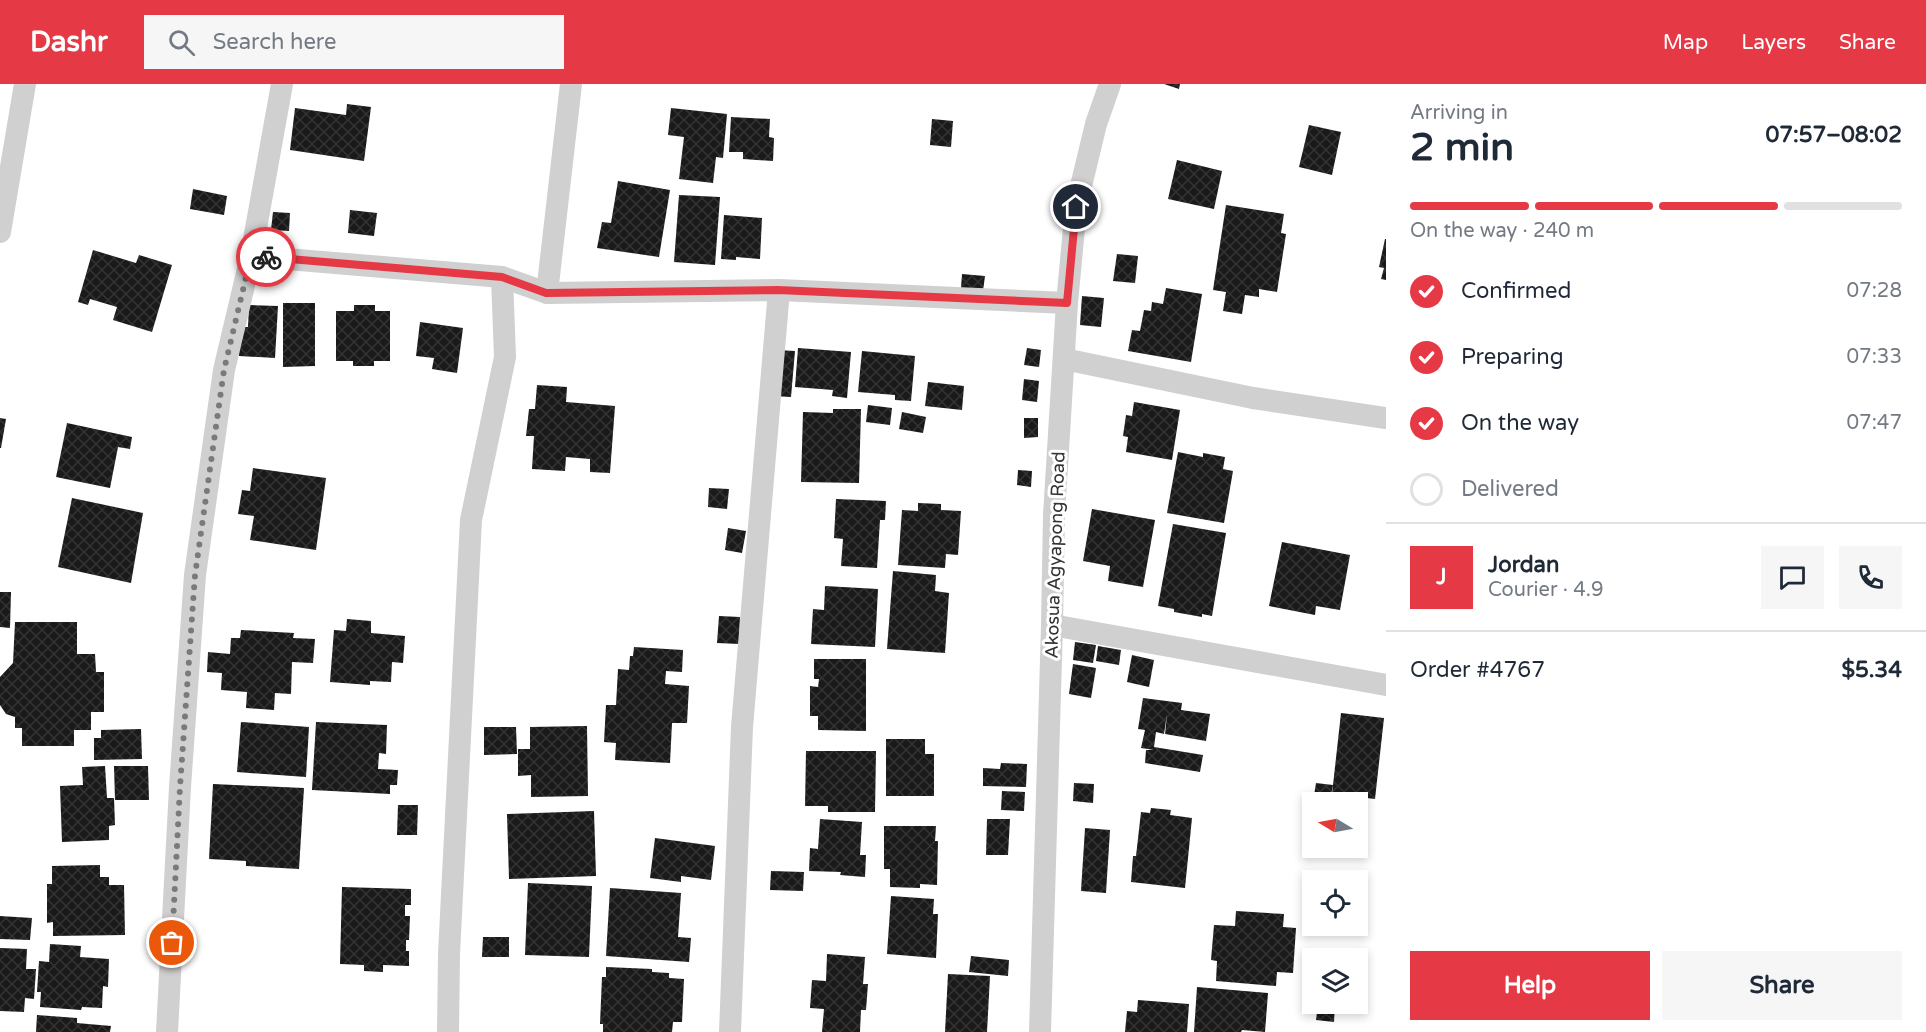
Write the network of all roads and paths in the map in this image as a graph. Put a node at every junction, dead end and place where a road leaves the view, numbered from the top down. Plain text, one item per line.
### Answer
1 (26, 84) edge
2 (282, 84) edge
3 (571, 84) edge
4 (1110, 84) edge
5 (0, 232) edge
6 (251, 256) junction
7 (502, 277) junction
8 (778, 290) junction
9 (546, 293) junction
10 (1067, 303) junction
11 (1064, 359) junction
12 (1386, 418) edge
13 (1052, 624) junction
14 (1386, 685) edge
15 (168, 1032) edge
16 (448, 1032) edge
17 (730, 1032) edge
18 (1040, 1032) edge

1 - 5 street
2 - 6 street
3 - 9 street
4 - 10 street, Akosua Agyapong Road
6 - 7 street
6 - 15 street
7 - 9 street
7 - 16 street
8 - 9 street
8 - 10 street
8 - 17 street
10 - 11 street, Akosua Agyapong Road
11 - 12 street
11 - 13 street, Akosua Agyapong Road
13 - 14 street
13 - 18 street, Akosua Agyapong Road

